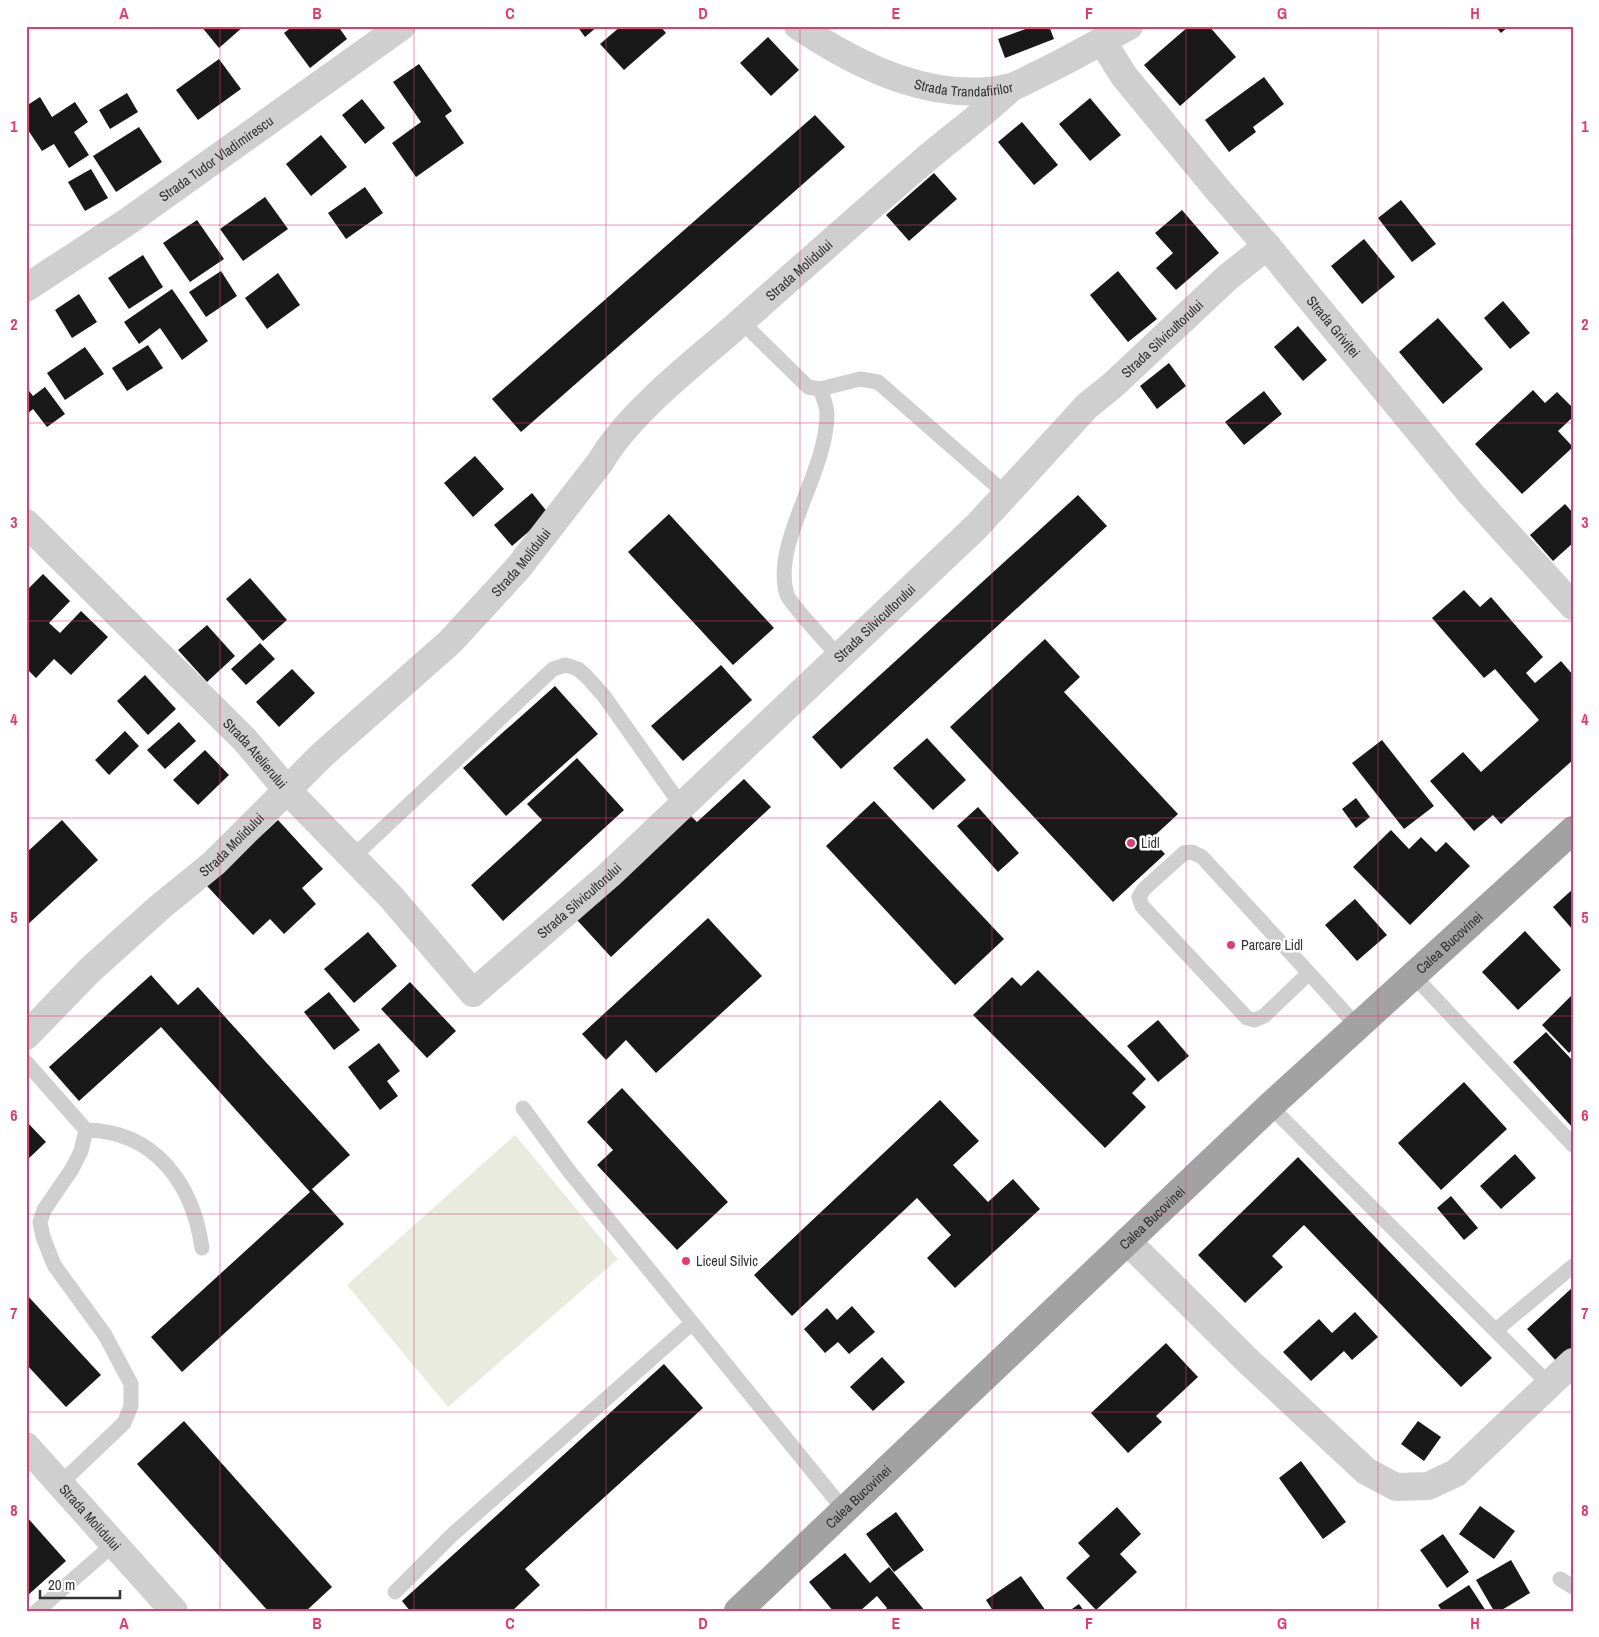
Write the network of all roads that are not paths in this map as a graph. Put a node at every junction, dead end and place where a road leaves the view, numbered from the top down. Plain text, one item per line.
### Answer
1 (402, 26) edge
2 (798, 26) edge
3 (1129, 26) edge
4 (1102, 41) junction
5 (1012, 87) junction
6 (1267, 246) junction
7 (26, 288) edge
8 (741, 321) junction
9 (820, 389) junction
10 (1006, 494) junction
11 (26, 523) edge
12 (1573, 606) edge
13 (839, 656) junction
14 (288, 791) junction
15 (681, 805) junction
16 (1573, 830) edge
17 (353, 857) junction
18 (1309, 973) junction
19 (1413, 975) junction
20 (473, 993) joint
21 (1357, 1026) junction
22 (26, 1036) edge
23 (26, 1062) edge
24 (1270, 1106) junction
25 (523, 1108) dead end
26 (86, 1130) junction
27 (1573, 1145) edge
28 (1127, 1241) junction
29 (202, 1248) dead end
30 (1573, 1266) edge
31 (692, 1323) junction
32 (1496, 1330) junction
33 (1573, 1362) edge
34 (1549, 1384) junction
35 (26, 1446) edge
36 (60, 1483) junction
37 (844, 1510) junction
38 (114, 1544) junction
39 (395, 1592) dead end
40 (37, 1611) edge
41 (174, 1611) edge
42 (738, 1611) edge

1 - 7 street, Strada Tudor Vladimirescu
2 - 5 street, Strada Trandafirilor
3 - 4 street, Strada Trandafirilor
4 - 5 street, Strada Trandafirilor
4 - 6 street, Strada Griviței
5 - 8 street, Strada Molidului
6 - 10 street, Strada Silvicultorului
6 - 12 street, Strada Griviței
8 - 9 lane
8 - 14 street, Strada Molidului
9 - 10 lane
9 - 13 lane
10 - 13 street, Strada Silvicultorului
11 - 14 street, Strada Atelierului
13 - 15 street, Strada Silvicultorului
14 - 17 street, Strada Atelierului
14 - 22 street, Strada Molidului
15 - 17 lane
15 - 20 street, Strada Silvicultorului
16 - 19 highway, Calea Bucovinei
17 - 20 street, Strada Atelierului
18 - 18 lane
18 - 21 lane
19 - 21 highway, Calea Bucovinei
19 - 27 lane
21 - 24 highway, Calea Bucovinei
23 - 26 lane
24 - 28 highway, Calea Bucovinei
24 - 32 lane
25 - 31 lane
26 - 29 lane
26 - 36 lane
28 - 34 street
28 - 37 highway, Calea Bucovinei
30 - 32 lane
31 - 37 lane
31 - 39 lane
32 - 34 lane
33 - 34 street
35 - 36 street, Strada Molidului
36 - 38 street, Strada Molidului
37 - 42 highway, Calea Bucovinei
38 - 40 lane
38 - 41 street, Strada Molidului

